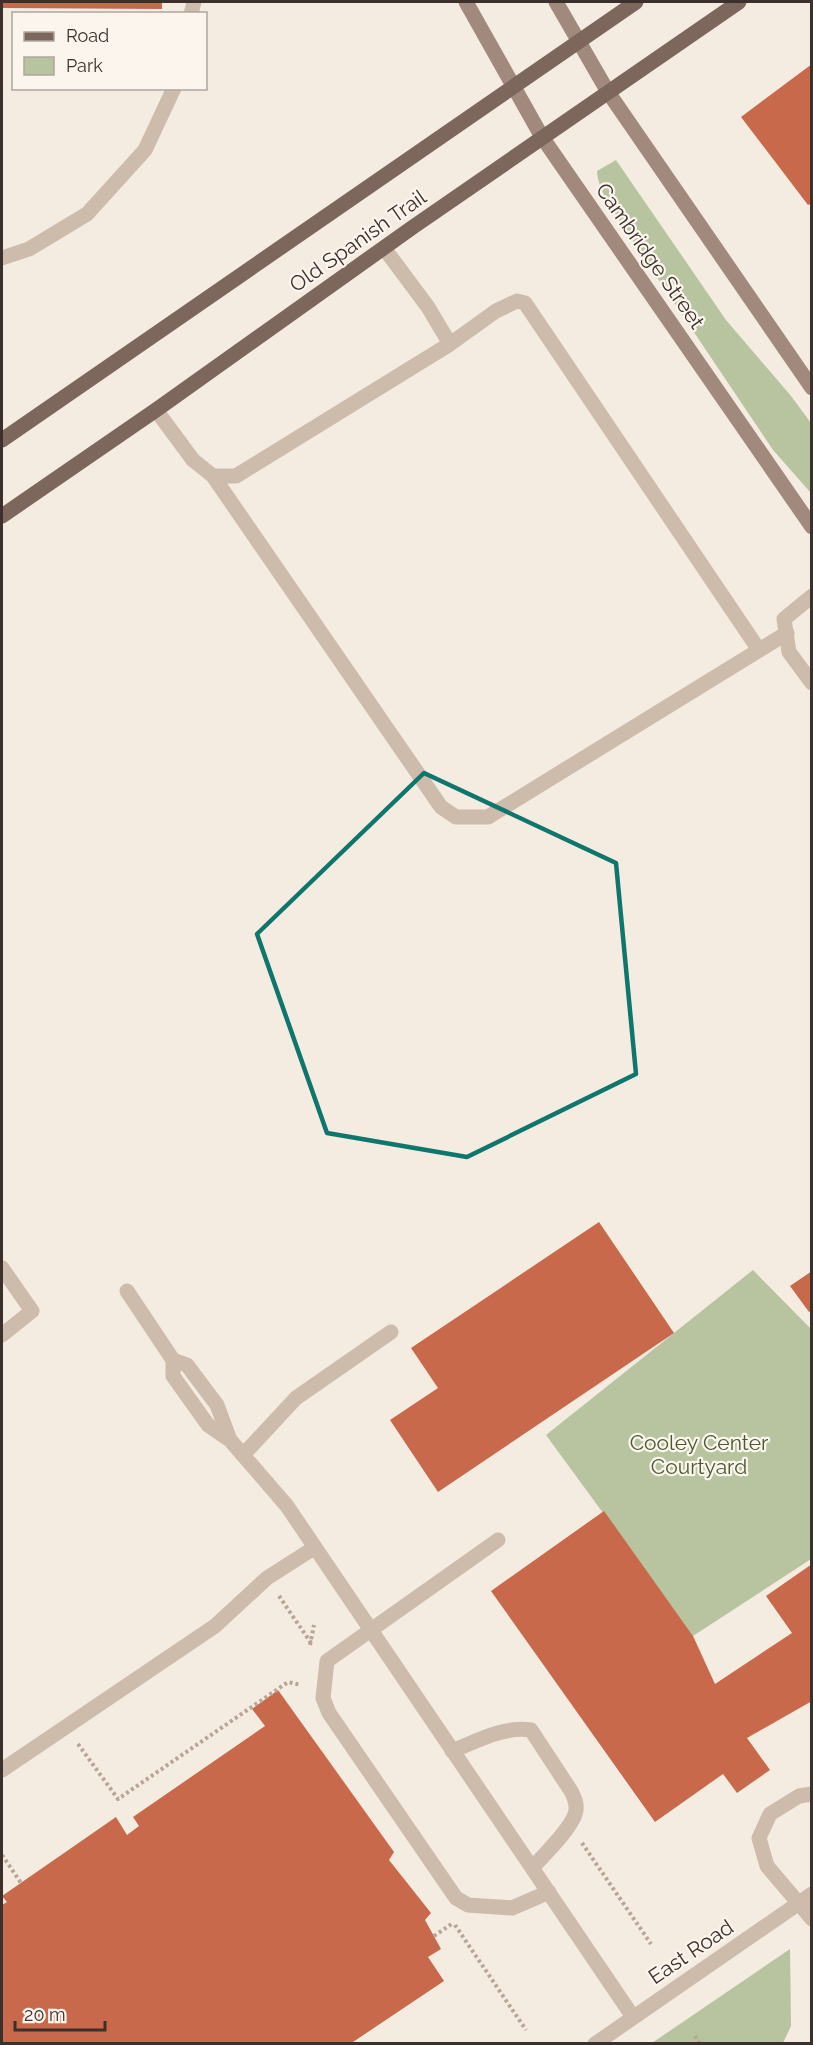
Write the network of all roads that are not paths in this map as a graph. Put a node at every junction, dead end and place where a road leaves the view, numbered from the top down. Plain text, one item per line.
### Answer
1 (466, 2) edge
2 (556, 2) edge
3 (636, 2) edge
4 (739, 2) edge
5 (578, 41) junction
6 (514, 86) junction
7 (173, 90) edge
8 (608, 92) junction
9 (542, 137) junction
10 (384, 248) junction
11 (2, 258) edge
12 (450, 344) junction
13 (812, 388) edge
14 (156, 411) junction
15 (2, 440) edge
16 (213, 476) junction
17 (2, 516) edge
18 (812, 527) edge
19 (812, 596) edge
20 (787, 633) junction
21 (759, 650) junction
22 (812, 683) edge
23 (2, 1268) edge
24 (127, 1291) dead end
25 (391, 1332) dead end
26 (2, 1335) edge
27 (243, 1455) junction
28 (498, 1540) dead end
29 (314, 1548) junction
30 (370, 1630) junction
31 (452, 1751) junction
32 (2, 1770) edge
33 (812, 1794) edge
34 (532, 1868) junction
35 (549, 1892) junction
36 (805, 1899) edge
37 (812, 1918) edge
38 (633, 2017) junction
39 (595, 2043) edge

1 - 6 street, Cambridge Street
2 - 5 street
3 - 5 main road, Old Spanish Trail
4 - 8 main road, Old Spanish Trail
5 - 6 main road, Old Spanish Trail
5 - 8 street
6 - 9 street, Cambridge Street
6 - 15 main road, Old Spanish Trail
7 - 11 street
8 - 9 main road, Old Spanish Trail
8 - 13 street
9 - 10 main road, Old Spanish Trail
9 - 18 street, Cambridge Street
10 - 12 street
10 - 14 main road, Old Spanish Trail
12 - 16 street
12 - 21 street
14 - 16 street
14 - 17 main road, Old Spanish Trail
16 - 21 street
19 - 20 street
20 - 21 street
20 - 22 street
23 - 26 street
24 - 27 street
25 - 27 street
27 - 29 street
28 - 30 street
29 - 30 street
29 - 32 street
30 - 31 street
30 - 35 street
31 - 34 street
31 - 34 street
33 - 36 street
34 - 35 street
35 - 38 street
36 - 37 street
36 - 38 street, East Road
38 - 39 street, East Road

